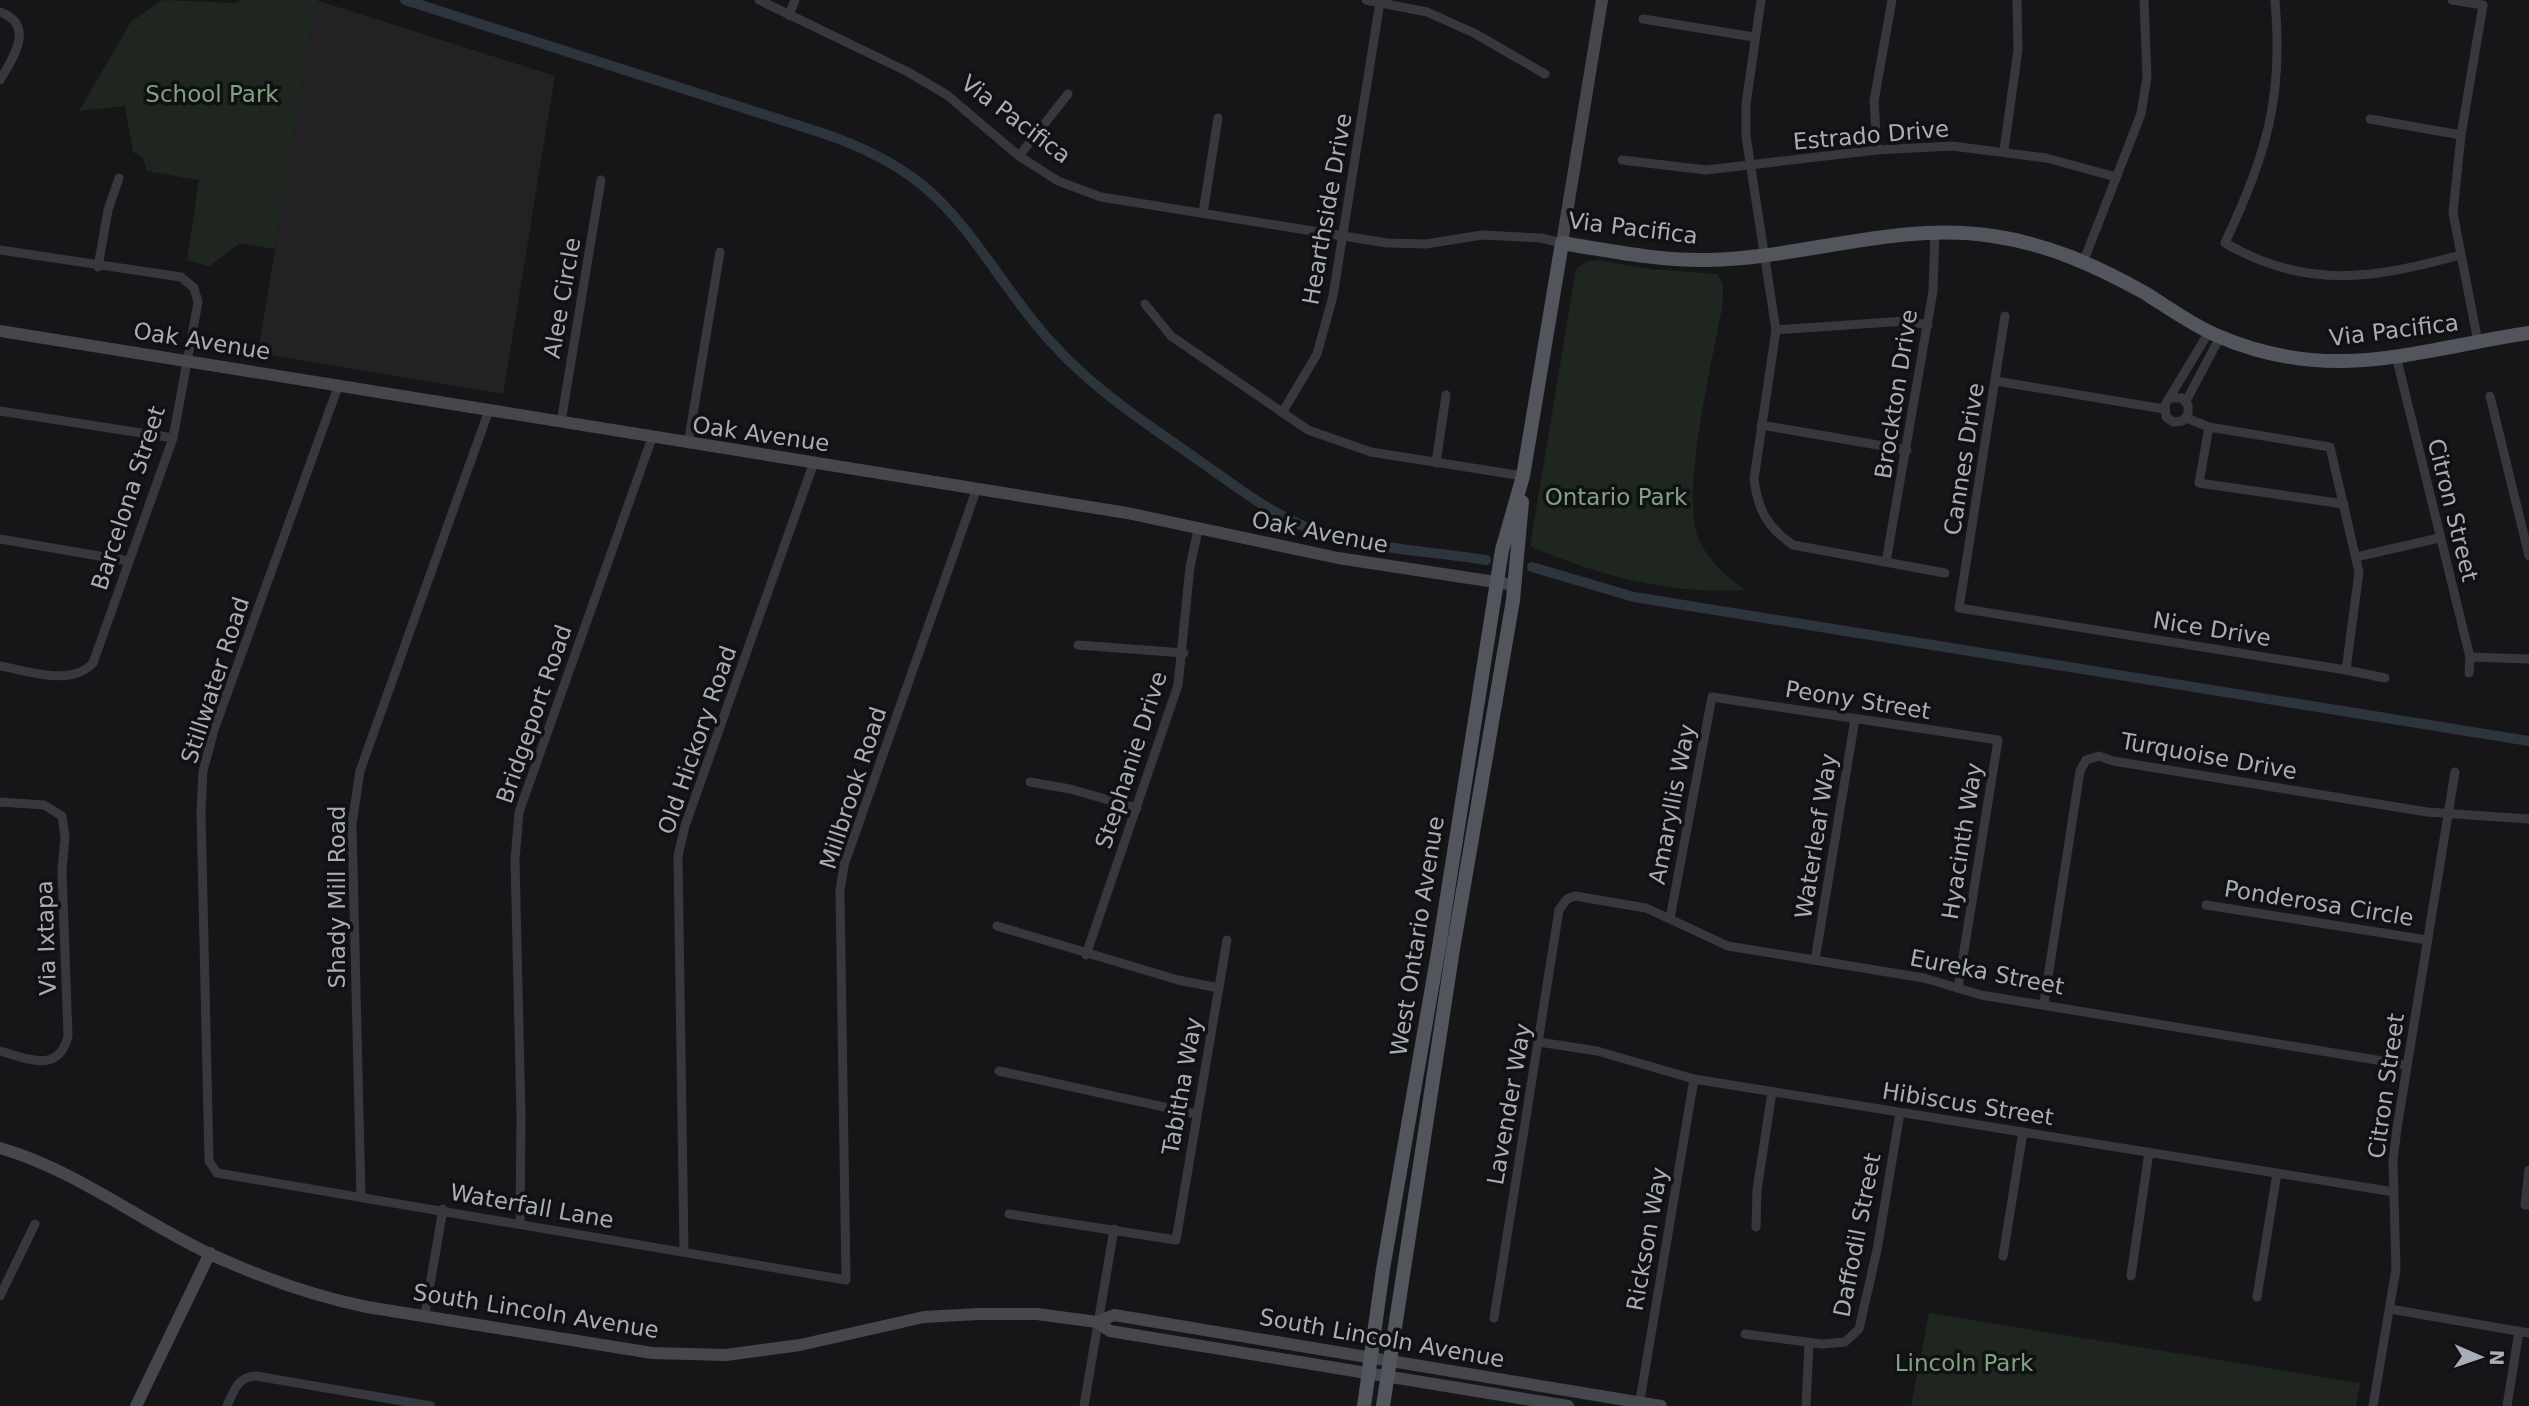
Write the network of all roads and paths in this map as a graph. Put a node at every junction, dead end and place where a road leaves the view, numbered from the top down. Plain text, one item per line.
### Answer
1 (759, 0) edge
2 (795, 0) edge
3 (1366, 0) edge
4 (1602, 0) edge
5 (1760, 0) edge
6 (1892, 0) edge
7 (2017, 0) edge
8 (2144, 0) edge
9 (2275, 0) edge
10 (2452, 0) edge
11 (1380, 2) junction
12 (0, 12) edge
13 (789, 15) junction
14 (1643, 19) dead end
15 (1754, 37) junction
16 (1545, 74) dead end
17 (0, 80) edge
18 (1068, 94) dead end
19 (1218, 117) dead end
20 (2370, 118) dead end
21 (2461, 135) junction
22 (1877, 150) junction
23 (2004, 150) junction
24 (1019, 156) junction
25 (1622, 160) dead end
26 (1752, 166) junction
27 (2116, 177) junction
28 (119, 178) dead end
29 (601, 180) dead end
30 (1203, 213) junction
31 (1935, 232) junction
32 (1342, 236) junction
33 (1562, 243) junction
34 (0, 250) edge
35 (720, 252) dead end
36 (1763, 254) junction
37 (2460, 255) junction
38 (2084, 260) junction
39 (98, 267) junction
40 (1145, 304) dead end
41 (2005, 316) dead end
42 (1928, 325) junction
43 (1776, 330) junction
44 (0, 331) edge
45 (2529, 333) edge
46 (2215, 335) junction
47 (2478, 342) junction
48 (2396, 356) junction
49 (188, 361) junction
50 (1996, 381) junction
51 (339, 384) junction
52 (1446, 395) dead end
53 (2490, 396) dead end
54 (2170, 398) junction
55 (2186, 401) junction
56 (2164, 409) junction
57 (489, 410) junction
58 (0, 411) edge
59 (1282, 412) junction
60 (2186, 418) junction
61 (561, 422) junction
62 (1761, 425) junction
63 (2209, 426) junction
64 (173, 438) junction
65 (652, 438) junction
66 (688, 444) junction
67 (1907, 450) junction
68 (814, 462) junction
69 (1436, 463) junction
70 (1523, 476) junction
71 (977, 488) junction
72 (2344, 504) junction
73 (1198, 530) junction
74 (2439, 538) junction
75 (0, 539) edge
76 (2528, 543) edge
77 (2529, 556) edge
78 (2356, 557) junction
79 (128, 561) junction
80 (1886, 562) junction
81 (1945, 573) dead end
82 (1496, 582) junction
83 (1515, 585) junction
84 (1959, 608) joint
85 (1078, 645) dead end
86 (1184, 653) junction
87 (2470, 657) junction
88 (2529, 659) edge
89 (0, 666) edge
90 (2346, 670) junction
91 (2469, 673) dead end
92 (2385, 678) dead end
93 (1712, 697) joint
94 (1855, 719) junction
95 (1998, 740) joint
96 (2455, 772) dead end
97 (1030, 782) dead end
98 (0, 802) edge
99 (1137, 808) junction
100 (2448, 813) junction
101 (2529, 819) edge
102 (1567, 899) joint
103 (2206, 905) dead end
104 (1670, 918) junction
105 (997, 926) dead end
106 (1227, 940) dead end
107 (2427, 940) junction
108 (1086, 955) junction
109 (1815, 960) junction
110 (1219, 988) junction
111 (1958, 989) junction
112 (2044, 1003) junction
113 (1539, 1042) junction
114 (0, 1051) edge
115 (2407, 1065) junction
116 (999, 1071) dead end
117 (1694, 1079) junction
118 (1772, 1093) junction
119 (1900, 1113) junction
120 (1196, 1114) junction
121 (2023, 1132) junction
122 (0, 1148) edge
123 (2149, 1152) junction
124 (212, 1168) joint
125 (2529, 1170) edge
126 (2277, 1173) junction
127 (2394, 1192) junction
128 (361, 1197) junction
129 (2527, 1205) edge
130 (443, 1209) junction
131 (1009, 1214) dead end
132 (35, 1224) dead end
133 (520, 1224) junction
134 (1756, 1227) dead end
135 (1114, 1229) junction
136 (684, 1251) junction
137 (210, 1254) junction
138 (2003, 1256) dead end
139 (2131, 1276) dead end
140 (846, 1280) joint
141 (0, 1296) edge
142 (2257, 1297) dead end
143 (2390, 1309) junction
144 (425, 1314) junction
145 (1494, 1318) dead end
146 (1097, 1322) junction
147 (2524, 1332) edge
148 (1745, 1334) dead end
149 (1809, 1344) junction
150 (1370, 1358) junction
151 (1388, 1369) junction
152 (1368, 1373) junction
153 (1639, 1404) edge
154 (136, 1406) edge
155 (227, 1406) edge
156 (431, 1406) edge
157 (1084, 1406) edge
158 (1364, 1406) edge
159 (1382, 1406) edge
160 (1569, 1406) edge
161 (1661, 1406) edge
162 (1806, 1406) edge
163 (2373, 1406) edge
164 (2507, 1406) edge

1 - 13 street, Via Pacifica
2 - 13 street
3 - 11 street
4 - 33 main road, West Ontario Avenue
5 - 15 street
6 - 22 street
7 - 23 street
8 - 27 street
9 - 37 street
10 - 21 street
11 - 16 street
11 - 32 street, Hearthside Drive
12 - 17 street
13 - 24 street, Via Pacifica
14 - 15 street
15 - 26 street
18 - 24 street
19 - 30 street
20 - 21 street
21 - 37 street
22 - 23 street, Estrado Drive
22 - 26 street, Estrado Drive
23 - 27 street, Estrado Drive
24 - 30 street, Via Pacifica
25 - 26 street, Estrado Drive
26 - 36 street
27 - 38 street
28 - 39 street
29 - 61 street, Alee Circle
30 - 32 street, Via Pacifica
31 - 36 main road, Via Pacifica
31 - 38 main road, Via Pacifica
31 - 42 street, Brockton Drive
32 - 33 street, Via Pacifica
32 - 59 street, Hearthside Drive
33 - 36 main road, Via Pacifica
33 - 70 main road, West Ontario Avenue
34 - 39 street
35 - 66 street
36 - 43 street
37 - 47 street
38 - 46 main road, Via Pacifica
39 - 49 street, Barcelona Street
40 - 59 street
41 - 50 street, Cannes Drive
42 - 43 street
42 - 67 street, Brockton Drive
43 - 62 street
44 - 49 main road, Oak Avenue
45 - 47 main road, Via Pacifica
46 - 48 main road, Via Pacifica
46 - 54 street
46 - 55 street
47 - 48 main road, Via Pacifica
48 - 74 street, Citron Street
49 - 51 main road, Oak Avenue
49 - 64 street, Barcelona Street
50 - 56 street
50 - 84 street, Cannes Drive
51 - 57 main road, Oak Avenue
51 - 124 street, Stillwater Road
52 - 69 street
53 - 76 street
54 - 55 street
54 - 56 street
55 - 60 street
56 - 60 street
57 - 61 main road, Oak Avenue
57 - 128 street, Shady Mill Road
58 - 64 street
59 - 69 street
60 - 63 street
61 - 65 main road, Oak Avenue
62 - 67 street
62 - 80 street
63 - 72 street
63 - 72 street
64 - 79 street, Barcelona Street
65 - 66 main road, Oak Avenue
65 - 133 street, Bridgeport Road
66 - 68 main road, Oak Avenue
67 - 80 street, Brockton Drive
68 - 71 main road, Oak Avenue
68 - 136 street, Old Hickory Road
69 - 70 street
70 - 82 main road, West Ontario Avenue
70 - 83 main road, West Ontario Avenue
71 - 73 main road, Oak Avenue
71 - 140 street, Millbrook Road
72 - 78 street
73 - 82 main road, Oak Avenue
73 - 86 street, Stephanie Drive
74 - 78 street
74 - 87 street, Citron Street
75 - 79 street
76 - 77 street
78 - 90 street
79 - 89 street, Barcelona Street
80 - 81 street
82 - 83 main road, Oak Avenue
82 - 150 main road, West Ontario Avenue
83 - 151 main road, West Ontario Avenue
84 - 90 street, Nice Drive
85 - 86 street
86 - 99 street, Stephanie Drive
87 - 88 street
87 - 91 street, Citron Street
90 - 92 street, Nice Drive
93 - 94 street, Peony Street
93 - 104 street, Amaryllis Way
94 - 95 street, Peony Street
94 - 109 street, Waterleaf Way
95 - 111 street, Hyacinth Way
96 - 100 street, Citron Street
97 - 99 street
98 - 114 street, Via Ixtapa
99 - 108 street, Stephanie Drive
100 - 101 street, Turquoise Drive
100 - 107 street, Citron Street
100 - 112 street, Turquoise Drive
102 - 104 street, Eureka Street
102 - 113 street, Lavender Way
103 - 107 street, Ponderosa Circle
104 - 109 street, Eureka Street
105 - 108 street
106 - 110 street, Tabitha Way
107 - 115 street, Citron Street
108 - 110 street
109 - 111 street, Eureka Street
110 - 120 street, Tabitha Way
111 - 112 street, Eureka Street
112 - 115 street, Eureka Street
113 - 117 street, Hibiscus Street
113 - 145 street, Lavender Way
115 - 127 street, Citron Street
116 - 120 street
117 - 118 street, Hibiscus Street
117 - 153 street, Rickson Way
118 - 119 street, Hibiscus Street
118 - 134 street
119 - 121 street, Hibiscus Street
119 - 149 street, Daffodil Street
120 - 135 street, Tabitha Way
121 - 123 street, Hibiscus Street
121 - 138 street
122 - 137 main road, South Lincoln Avenue
123 - 126 street, Hibiscus Street
123 - 139 street
124 - 128 street, Waterfall Lane
125 - 129 street
126 - 127 street, Hibiscus Street
126 - 142 street
127 - 143 street, Citron Street
128 - 130 street, Waterfall Lane
130 - 133 street, Waterfall Lane
130 - 144 street
131 - 135 street
132 - 141 street
133 - 136 street, Waterfall Lane
135 - 146 street
136 - 140 street, Waterfall Lane
137 - 144 main road, South Lincoln Avenue
137 - 154 main road
143 - 147 street
143 - 163 street, Citron Street
144 - 146 main road, South Lincoln Avenue
146 - 150 main road, South Lincoln Avenue
146 - 152 main road, South Lincoln Avenue
146 - 157 street
147 - 164 street
148 - 149 street, Daffodil Street
149 - 162 street
150 - 151 main road, South Lincoln Avenue
150 - 152 main road, West Ontario Avenue
151 - 152 main road, South Lincoln Avenue
151 - 153 main road, South Lincoln Avenue
151 - 159 main road, West Ontario Avenue
151 - 160 main road, South Lincoln Avenue
152 - 158 main road, West Ontario Avenue
153 - 161 main road, South Lincoln Avenue
155 - 156 street

